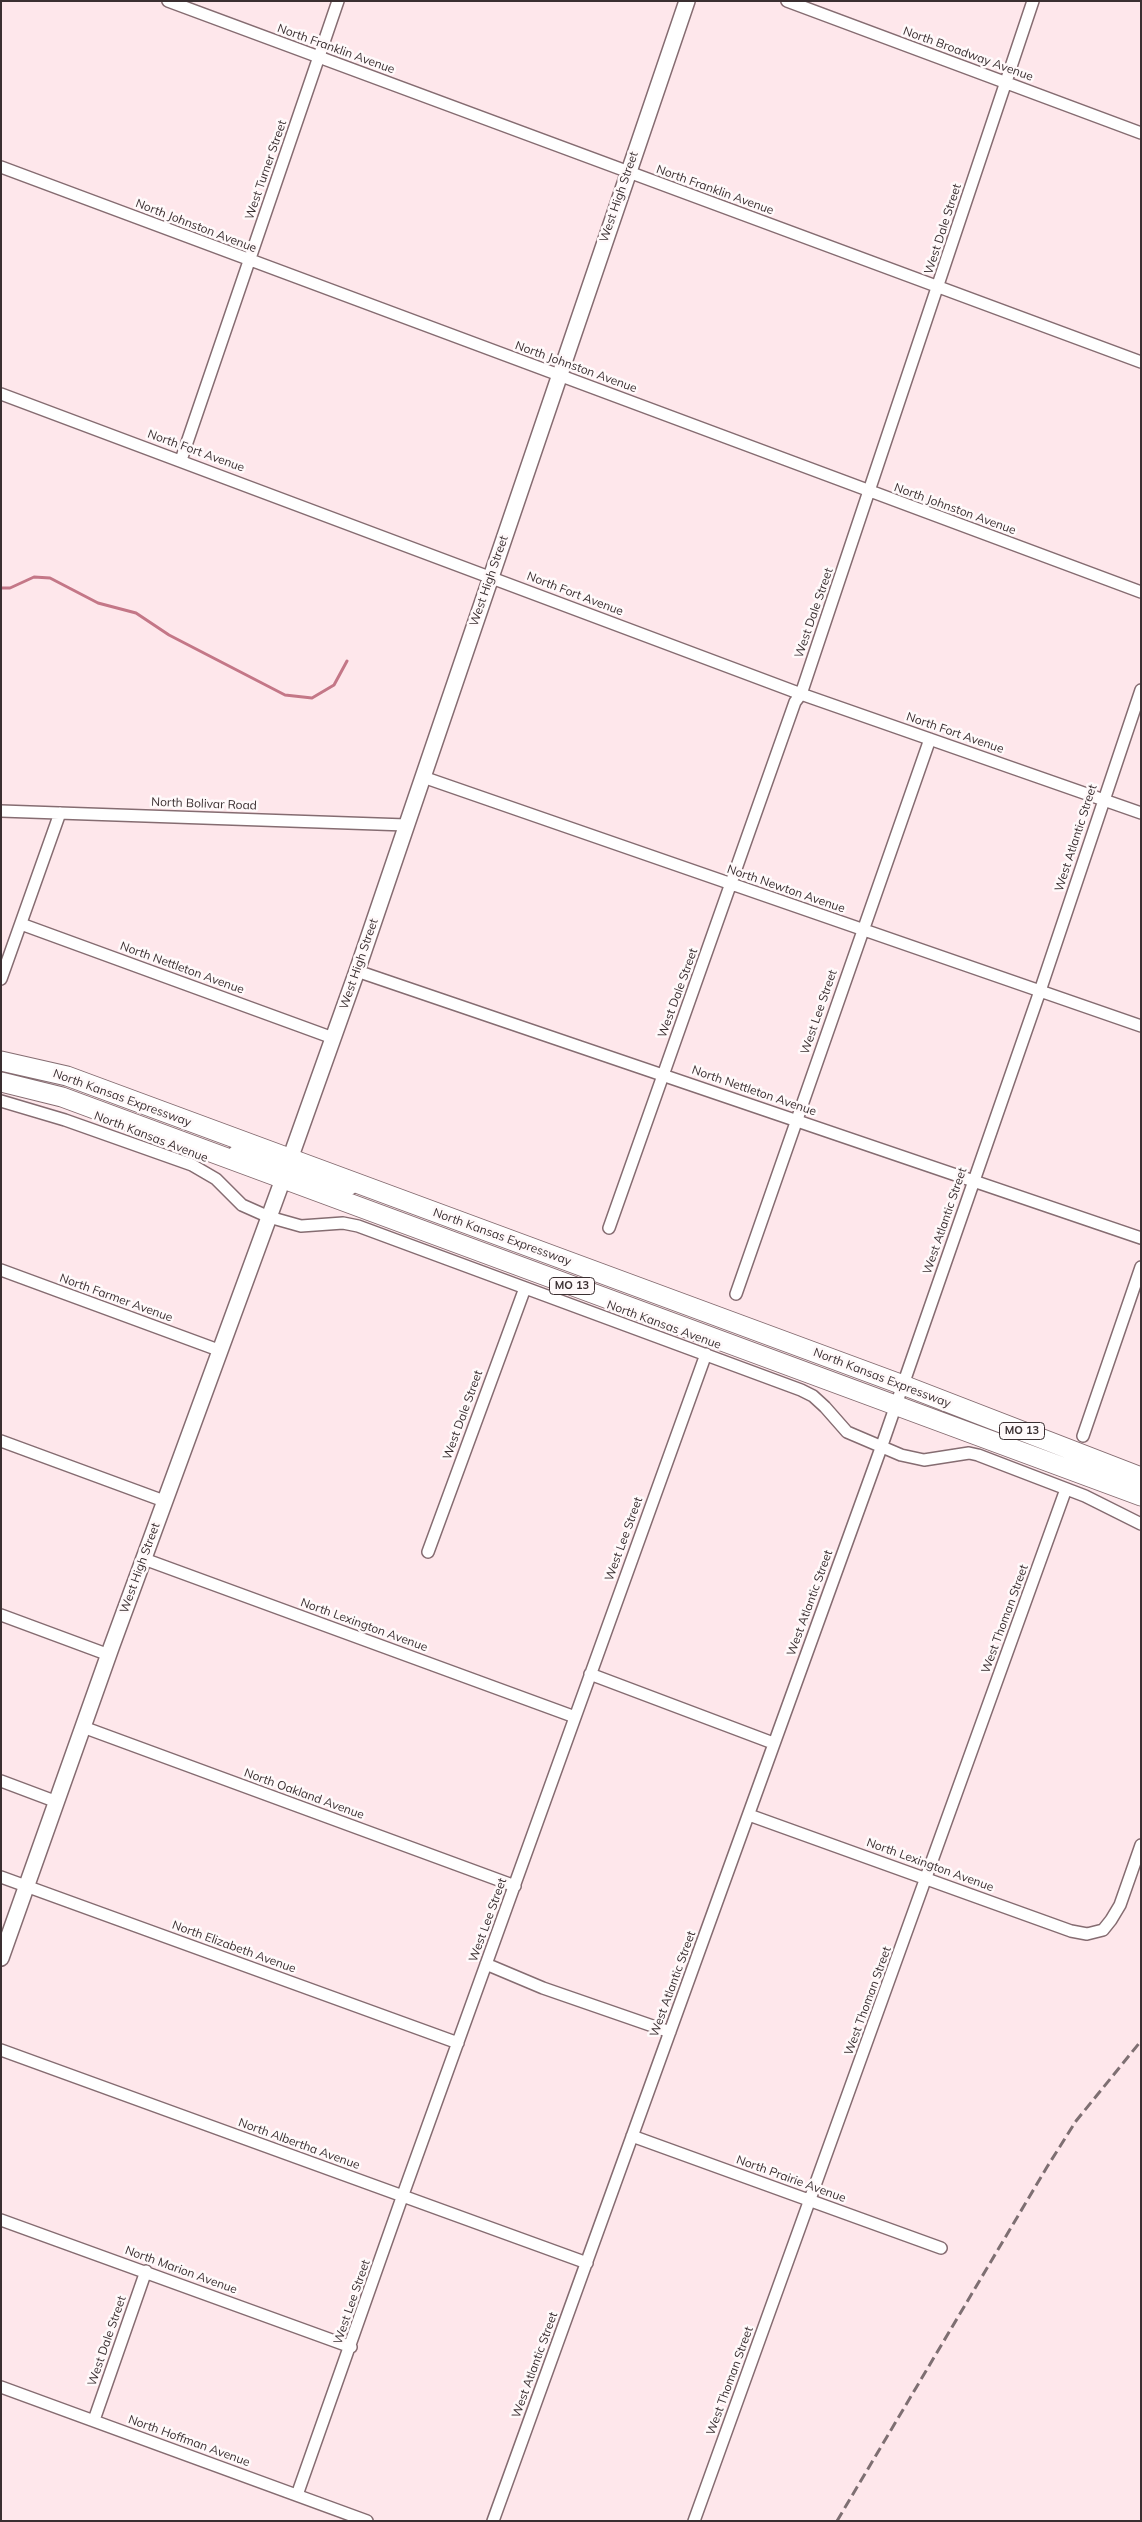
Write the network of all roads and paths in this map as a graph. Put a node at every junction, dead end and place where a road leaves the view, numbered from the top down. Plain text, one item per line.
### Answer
1 (168, 1) edge
2 (338, 1) edge
3 (687, 1) edge
4 (787, 1) edge
5 (1033, 1) edge
6 (319, 57) junction
7 (1005, 83) junction
8 (1141, 133) edge
9 (1, 167) edge
10 (628, 172) junction
11 (249, 261) junction
12 (938, 287) junction
13 (1141, 362) edge
14 (558, 376) junction
15 (1, 394) edge
16 (181, 460) junction
17 (870, 492) junction
18 (491, 577) junction
19 (1141, 592) edge
20 (1141, 690) edge
21 (801, 694) junction
22 (930, 739) junction
23 (422, 777) junction
24 (1103, 800) junction
25 (1, 811) edge
26 (60, 813) junction
27 (1141, 813) edge
28 (406, 825) junction
29 (731, 884) junction
30 (21, 924) junction
31 (862, 930) junction
32 (357, 971) junction
33 (1, 979) edge
34 (1040, 991) junction
35 (1141, 1026) edge
36 (333, 1038) junction
37 (1, 1061) edge
38 (663, 1074) junction
39 (1, 1082) edge
40 (1, 1101) edge
41 (795, 1119) junction
42 (201, 1149) junction
43 (290, 1159) junction
44 (283, 1179) junction
45 (973, 1182) junction
46 (371, 1189) junction
47 (269, 1217) junction
48 (609, 1228) dead end
49 (1141, 1238) edge
50 (1141, 1266) edge
51 (1, 1270) edge
52 (525, 1288) junction
53 (736, 1294) dead end
54 (221, 1351) junction
55 (706, 1354) junction
56 (903, 1385) junction
57 (896, 1405) junction
58 (1083, 1436) dead end
59 (1, 1441) edge
60 (881, 1448) junction
61 (1141, 1477) edge
62 (1066, 1489) junction
63 (1141, 1496) edge
64 (164, 1501) junction
65 (1141, 1524) edge
66 (428, 1552) dead end
67 (144, 1559) junction
68 (1, 1615) edge
69 (108, 1655) junction
70 (590, 1674) junction
71 (575, 1717) junction
72 (83, 1727) junction
73 (774, 1743) junction
74 (1, 1781) edge
75 (57, 1802) junction
76 (748, 1815) junction
77 (1141, 1845) edge
78 (1, 1877) edge
79 (926, 1879) junction
80 (26, 1886) junction
81 (515, 1886) junction
82 (1, 1958) edge
83 (486, 1964) junction
84 (670, 2032) junction
85 (458, 2043) junction
86 (1, 2050) edge
87 (632, 2136) junction
88 (402, 2197) junction
89 (811, 2201) junction
90 (1, 2220) edge
91 (941, 2248) dead end
92 (587, 2263) junction
93 (146, 2271) junction
94 (351, 2347) junction
95 (1, 2387) edge
96 (94, 2420) junction
97 (297, 2495) junction
98 (367, 2521) edge
99 (493, 2521) edge
100 (694, 2521) edge

1 - 6 street, North Franklin Avenue
2 - 6 street, West Turner Street
3 - 10 street, West High Street
4 - 7 street, North Broadway Avenue
5 - 7 street, West Dale Street
6 - 10 street, North Franklin Avenue
6 - 11 street, West Turner Street
7 - 8 street, North Broadway Avenue
7 - 12 street, West Dale Street
9 - 11 street, North Johnston Avenue
10 - 12 street, North Franklin Avenue
10 - 14 street, West High Street
11 - 14 street, North Johnston Avenue
11 - 16 street, West Turner Street
12 - 13 street, North Franklin Avenue
12 - 17 street, West Dale Street
14 - 17 street, North Johnston Avenue
14 - 18 street, West High Street
15 - 16 street, North Fort Avenue
16 - 18 street, North Fort Avenue
17 - 19 street, North Johnston Avenue
17 - 21 street, West Dale Street
18 - 21 street, North Fort Avenue
18 - 23 street, West High Street
20 - 24 street, West Atlantic Street
21 - 22 street, North Fort Avenue
21 - 29 street, West Dale Street
22 - 24 street, North Fort Avenue
22 - 31 street, West Lee Street
23 - 28 street, West High Street
23 - 29 street, North Newton Avenue
24 - 27 street, North Fort Avenue
24 - 34 street, West Atlantic Street
25 - 26 street, North Bolivar Road
26 - 28 street, North Bolivar Road
26 - 30 street
28 - 32 street, West High Street
29 - 31 street, North Newton Avenue
29 - 38 street, West Dale Street
30 - 33 street
30 - 36 street, North Nettleton Avenue
31 - 34 street, North Newton Avenue
31 - 41 street, West Lee Street
32 - 36 street, West High Street
32 - 38 street, North Nettleton Avenue
34 - 35 street, North Newton Avenue
34 - 45 street, West Atlantic Street
36 - 43 street, West High Street
37 - 43 main road, North Kansas Expressway / MO 13
38 - 41 street, North Nettleton Avenue
38 - 48 street, West Dale Street
39 - 42 main road, North Kansas Expressway / MO 13
40 - 47 street, North Kansas Avenue
41 - 45 street, North Nettleton Avenue
41 - 53 street, West Lee Street
42 - 43 street
42 - 44 main road, North Kansas Expressway / MO 13
43 - 46 main road, North Kansas Expressway / MO 13
44 - 46 street
44 - 47 street, West High Street
44 - 57 main road, North Kansas Expressway / MO 13
45 - 49 street, North Nettleton Avenue
45 - 56 street, West Atlantic Street
46 - 56 main road, North Kansas Expressway / MO 13
47 - 52 street, North Kansas Avenue
47 - 54 street, West High Street
50 - 58 street
51 - 54 street, North Farmer Avenue
52 - 55 street, North Kansas Avenue
52 - 66 street, West Dale Street
54 - 64 street, West High Street
55 - 60 street, North Kansas Avenue
55 - 70 street, West Lee Street
56 - 57 street, West Atlantic Street
56 - 61 main road, North Kansas Expressway / MO 13
57 - 60 street, West Atlantic Street
57 - 63 main road, North Kansas Expressway / MO 13
59 - 64 street
60 - 62 street, North Kansas Avenue
60 - 73 street, West Atlantic Street
62 - 65 street, North Kansas Avenue
62 - 79 street, West Thoman Street
64 - 67 street, West High Street
67 - 69 street, West High Street
67 - 71 street, North Lexington Avenue
68 - 69 street
69 - 72 street, West High Street
70 - 71 street, West Lee Street
70 - 73 street
71 - 81 street, West Lee Street
72 - 75 street, West High Street
72 - 81 street, North Oakland Avenue
73 - 76 street, West Atlantic Street
74 - 75 street
75 - 80 street, West High Street
76 - 79 street, North Lexington Avenue
76 - 84 street, West Atlantic Street
77 - 79 street, North Lexington Avenue
78 - 80 street, North Elizabeth Avenue
79 - 89 street, West Thoman Street
80 - 82 street, West High Street
80 - 85 street, North Elizabeth Avenue
81 - 83 street, West Lee Street
83 - 84 street
83 - 85 street, West Lee Street
84 - 87 street, West Atlantic Street
85 - 88 street, West Lee Street
86 - 88 street, North Albertha Avenue
87 - 89 street, North Prairie Avenue
87 - 92 street, West Atlantic Street
88 - 92 street, North Albertha Avenue
88 - 94 street, West Lee Street
89 - 91 street, North Prairie Avenue
89 - 100 street, West Thoman Street
90 - 93 street, North Marion Avenue
92 - 99 street, West Atlantic Street
93 - 94 street, North Marion Avenue
93 - 96 street, West Dale Street
94 - 97 street, West Lee Street
95 - 96 street, North Hoffman Avenue
96 - 97 street, North Hoffman Avenue
97 - 98 street, North Hoffman Avenue

